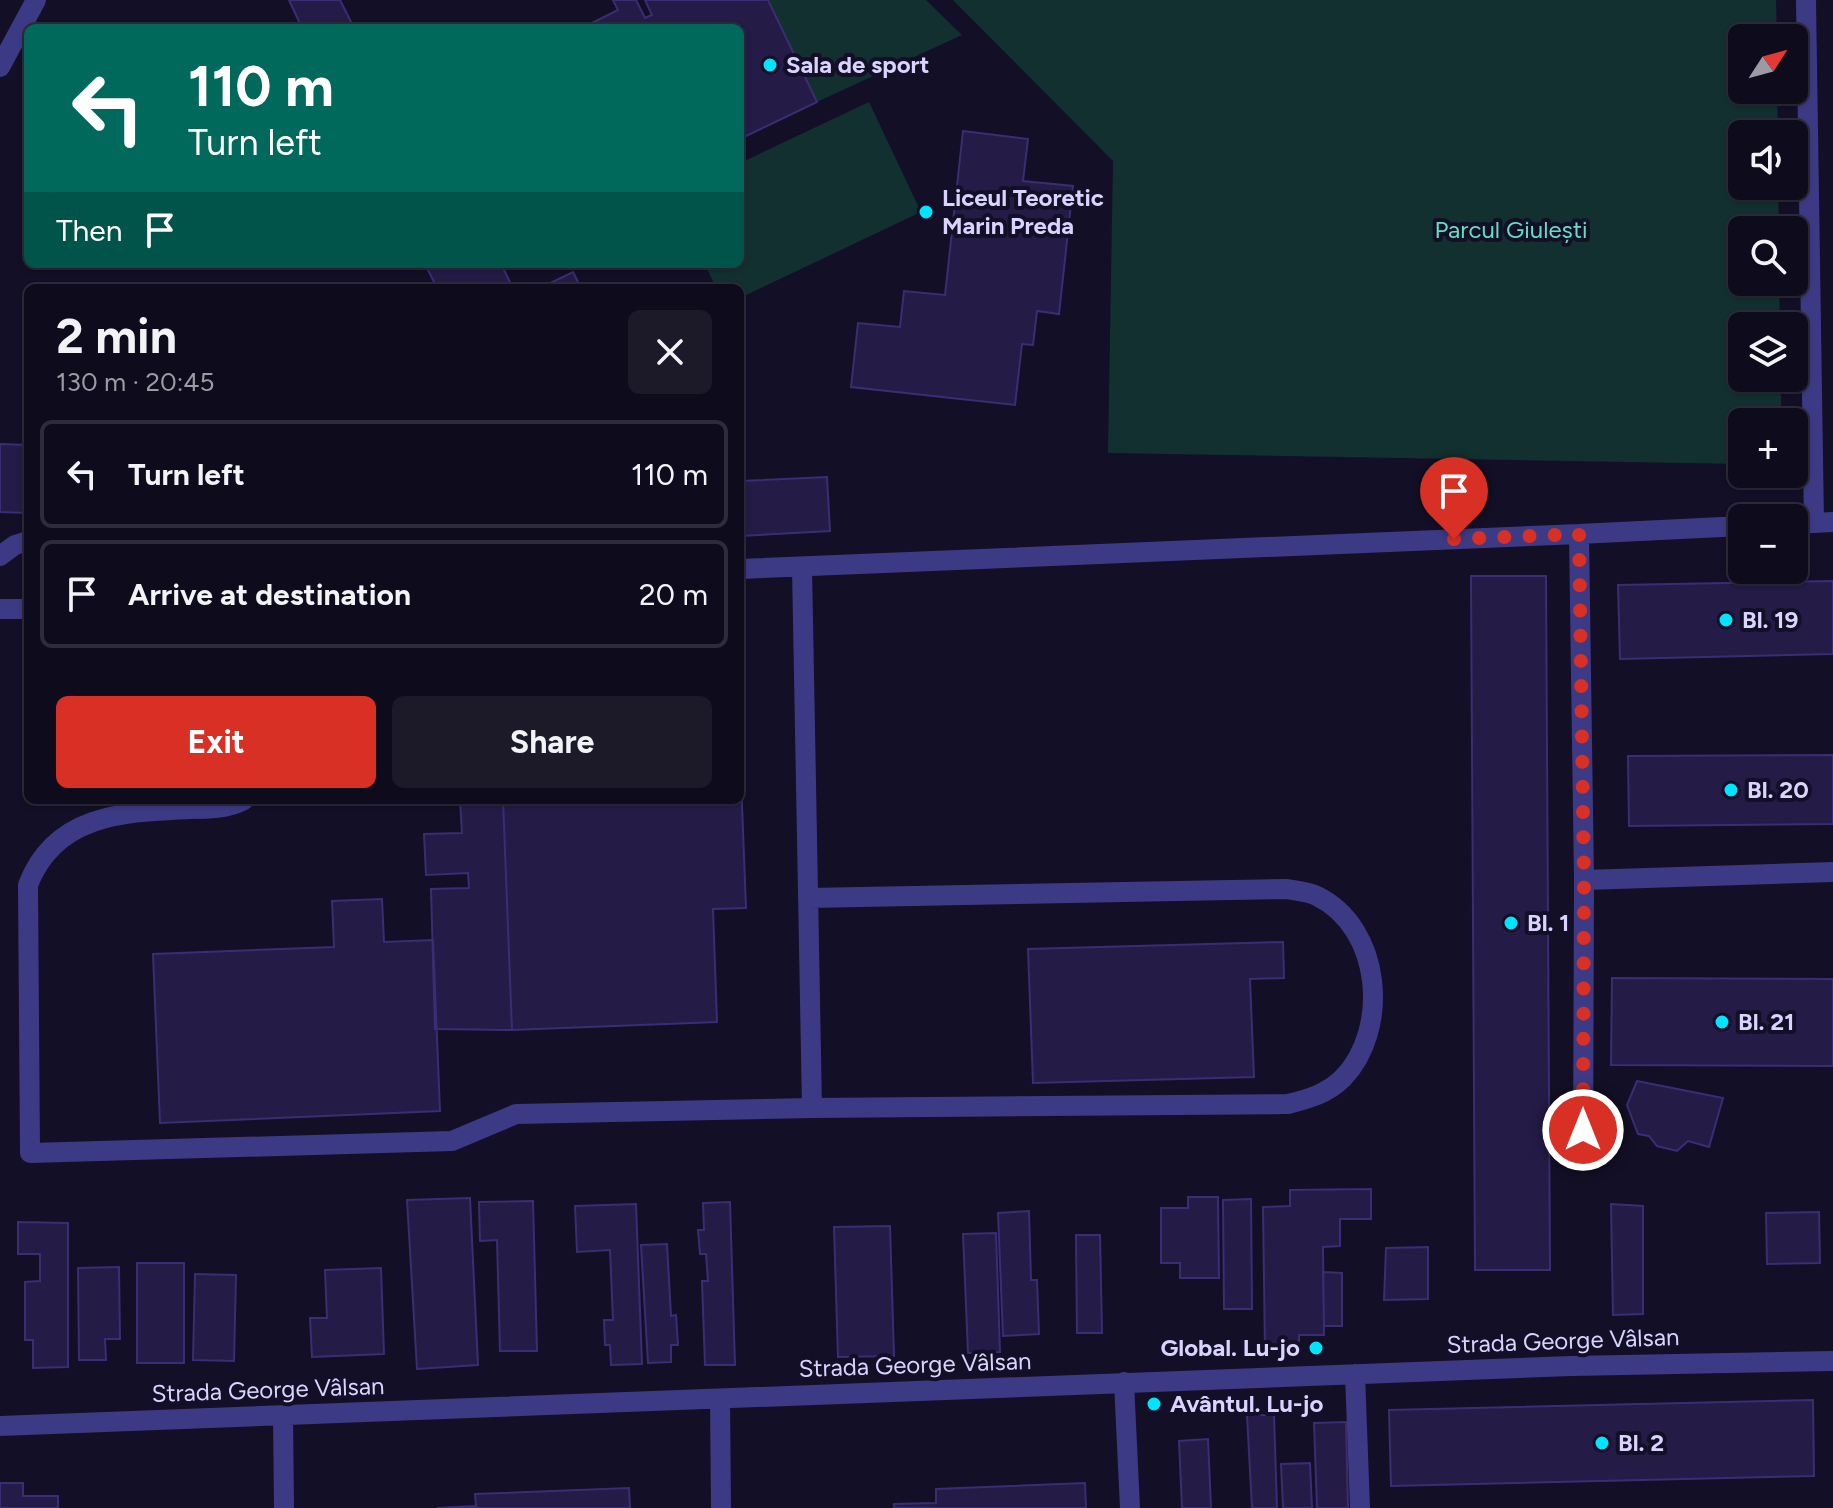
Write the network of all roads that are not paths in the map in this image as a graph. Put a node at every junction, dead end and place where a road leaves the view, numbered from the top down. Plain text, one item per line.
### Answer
1 (36, 0) edge
2 (1806, 0) edge
3 (9, 40) edge
4 (0, 67) edge
5 (1814, 523) edge
6 (1728, 527) edge
7 (1579, 534) junction
8 (24, 542) edge
9 (0, 556) edge
10 (802, 567) junction
11 (744, 569) edge
12 (0, 609) edge
13 (24, 609) edge
14 (230, 804) edge
15 (1833, 872) edge
16 (1584, 880) junction
17 (808, 898) junction
18 (812, 1108) junction
19 (1583, 1161) dead end
20 (1833, 1361) edge
21 (1355, 1374) junction
22 (1124, 1382) junction
23 (720, 1399) junction
24 (283, 1416) junction
25 (0, 1426) edge
26 (284, 1508) edge
27 (721, 1508) edge
28 (1130, 1508) edge
29 (1360, 1508) edge

1 - 3 street
2 - 5 street
3 - 4 street
6 - 7 street
7 - 10 street
7 - 16 street
8 - 9 street
10 - 11 street
10 - 17 street
12 - 13 street
14 - 18 street
15 - 16 street
16 - 19 street
17 - 18 street
17 - 18 street
20 - 21 street, Strada George Vâlsan
21 - 22 street, Strada George Vâlsan
21 - 29 street
22 - 23 street, Strada George Vâlsan
22 - 28 street
23 - 24 street, Strada George Vâlsan
23 - 27 street
24 - 25 street, Strada George Vâlsan
24 - 26 street

